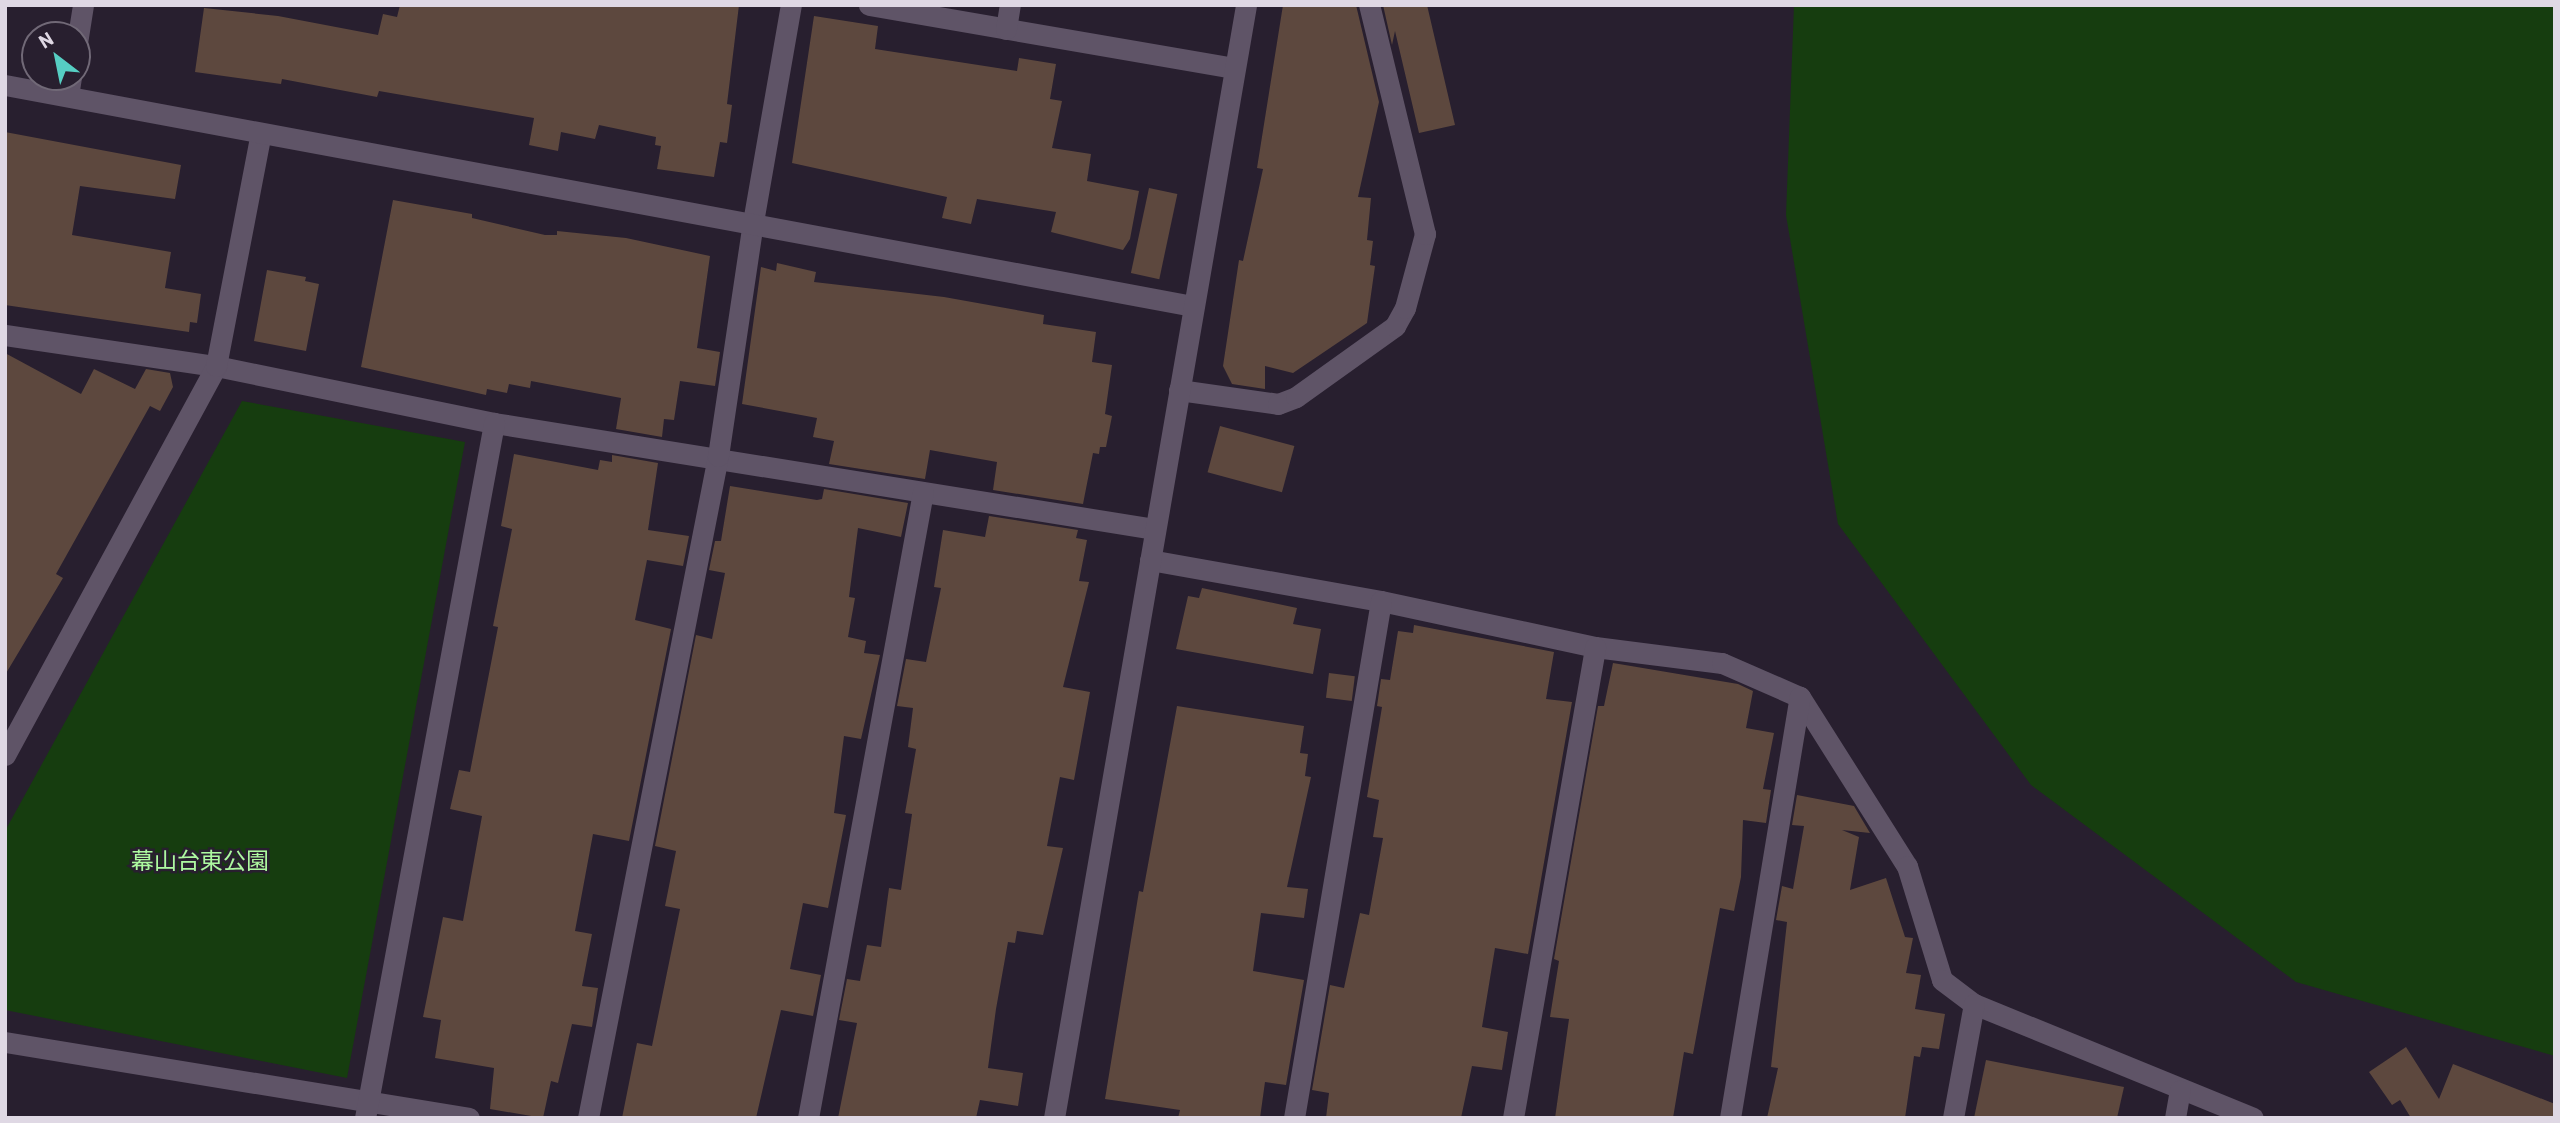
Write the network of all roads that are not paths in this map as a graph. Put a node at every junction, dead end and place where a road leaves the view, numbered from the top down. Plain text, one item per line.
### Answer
1 (791, 5) edge
2 (869, 5) edge
3 (1010, 5) edge
4 (1246, 5) edge
5 (1369, 5) edge
6 (1006, 29) junction
7 (1235, 68) junction
8 (90, 91) edge
9 (261, 133) junction
10 (752, 222) junction
11 (1193, 306) junction
12 (5, 335) edge
13 (216, 366) junction
14 (1179, 390) junction
15 (494, 423) junction
16 (718, 456) junction
17 (923, 492) junction
18 (1154, 529) junction
19 (1150, 560) junction
20 (1381, 601) junction
21 (1595, 647) junction
22 (1800, 696) junction
23 (5, 755) edge
24 (1974, 1004) junction
25 (5, 1042) edge
26 (2180, 1090) junction
27 (366, 1109) edge
28 (470, 1118) edge
29 (588, 1118) edge
30 (808, 1118) edge
31 (1054, 1118) edge
32 (1294, 1118) edge
33 (1513, 1118) edge
34 (1730, 1118) edge
35 (1953, 1118) edge
36 (2175, 1118) edge
37 (2253, 1118) edge

1 - 10 street
2 - 6 street
3 - 6 street
4 - 7 street
5 - 14 street
6 - 7 street
7 - 11 street
8 - 9 street
9 - 10 street
9 - 13 street
10 - 11 street
10 - 16 street
11 - 14 street
12 - 13 street
13 - 15 street
13 - 23 street
14 - 18 street
15 - 16 street
15 - 27 street
16 - 17 street
16 - 29 street
17 - 18 street
17 - 30 street
18 - 19 street
19 - 20 street
19 - 31 street
20 - 21 street
20 - 32 street
21 - 22 street
21 - 33 street
22 - 24 street
22 - 34 street
24 - 26 street
24 - 35 street
25 - 27 street
26 - 36 street
26 - 37 street
27 - 28 street

